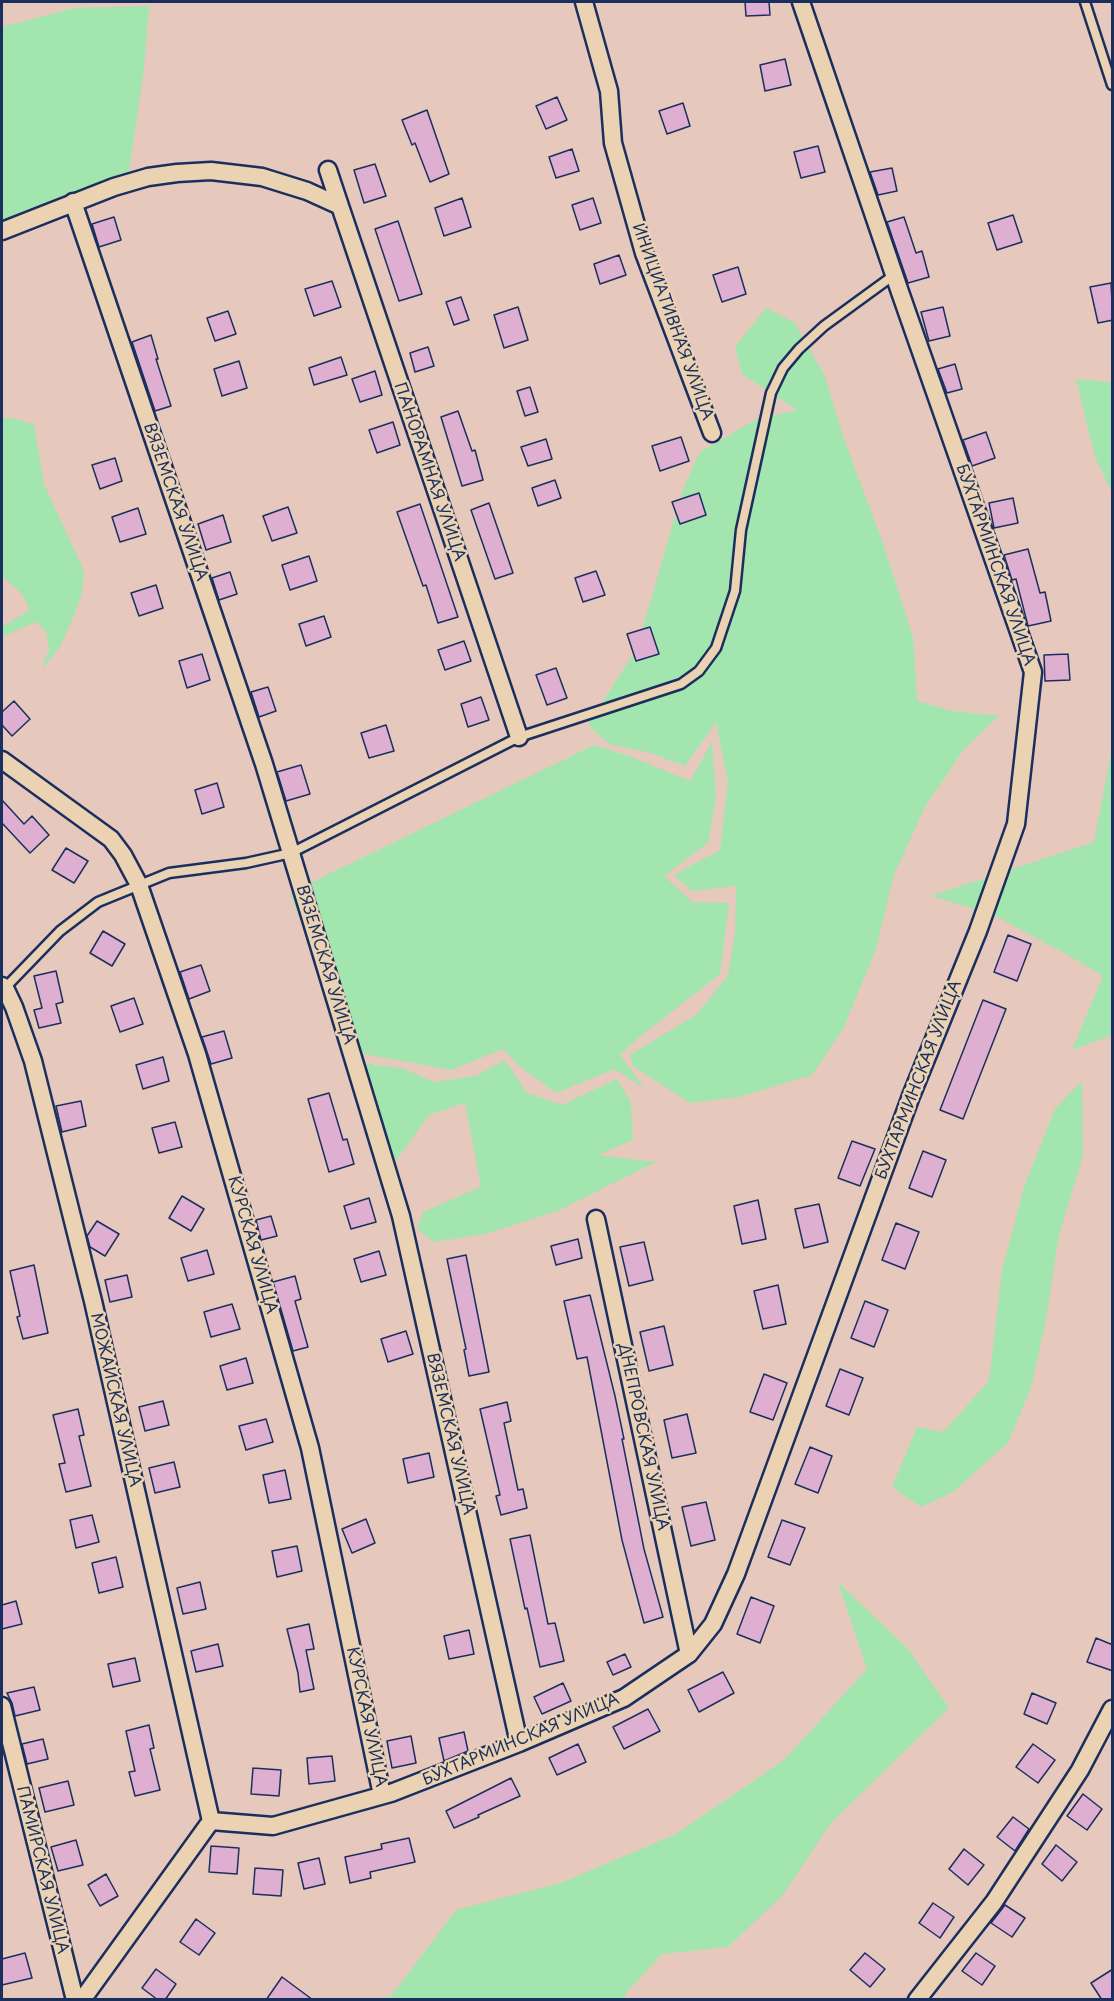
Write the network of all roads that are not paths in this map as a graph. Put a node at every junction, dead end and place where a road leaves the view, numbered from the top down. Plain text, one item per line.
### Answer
1 (584, 2) edge
2 (801, 2) edge
3 (1085, 2) edge
4 (1113, 85) edge
5 (328, 170) dead end
6 (73, 202) junction
7 (340, 206) junction
8 (2, 231) edge
9 (894, 275) junction
10 (712, 432) dead end
11 (519, 737) junction
12 (2, 760) edge
13 (291, 853) junction
14 (139, 885) junction
15 (2, 988) edge
16 (596, 1220) dead end
17 (689, 1654) junction
18 (2, 1706) edge
19 (1113, 1710) edge
20 (519, 1743) junction
21 (382, 1795) junction
22 (211, 1821) junction
23 (75, 2000) edge
24 (82, 2000) edge
25 (917, 2000) edge

1 - 10 street, ИНИЦИАТИВНАЯ УЛИЦА
2 - 9 street, БУХТАРМИНСКАЯ УЛИЦА
3 - 4 lane
5 - 7 street, ПАНОРАМНАЯ УЛИЦА
6 - 7 street
6 - 8 street
6 - 13 street, ВЯЗЕМСКАЯ УЛИЦА
7 - 11 street, ПАНОРАМНАЯ УЛИЦА
9 - 11 lane
9 - 17 street, БУХТАРМИНСКАЯ УЛИЦА
11 - 13 lane
12 - 14 street, КУРСКАЯ УЛИЦА
13 - 14 lane
13 - 20 street, ВЯЗЕМСКАЯ УЛИЦА
14 - 15 lane
14 - 21 street, КУРСКАЯ УЛИЦА
15 - 22 street, МОЖАЙСКАЯ УЛИЦА
16 - 17 street, ДНЕПРОВСКАЯ УЛИЦА
17 - 20 street, БУХТАРМИНСКАЯ УЛИЦА
18 - 23 street, ПАМИРСКАЯ УЛИЦА
19 - 25 street
20 - 21 street, БУХТАРМИНСКАЯ УЛИЦА
21 - 22 street, БУХТАРМИНСКАЯ УЛИЦА
22 - 24 street

